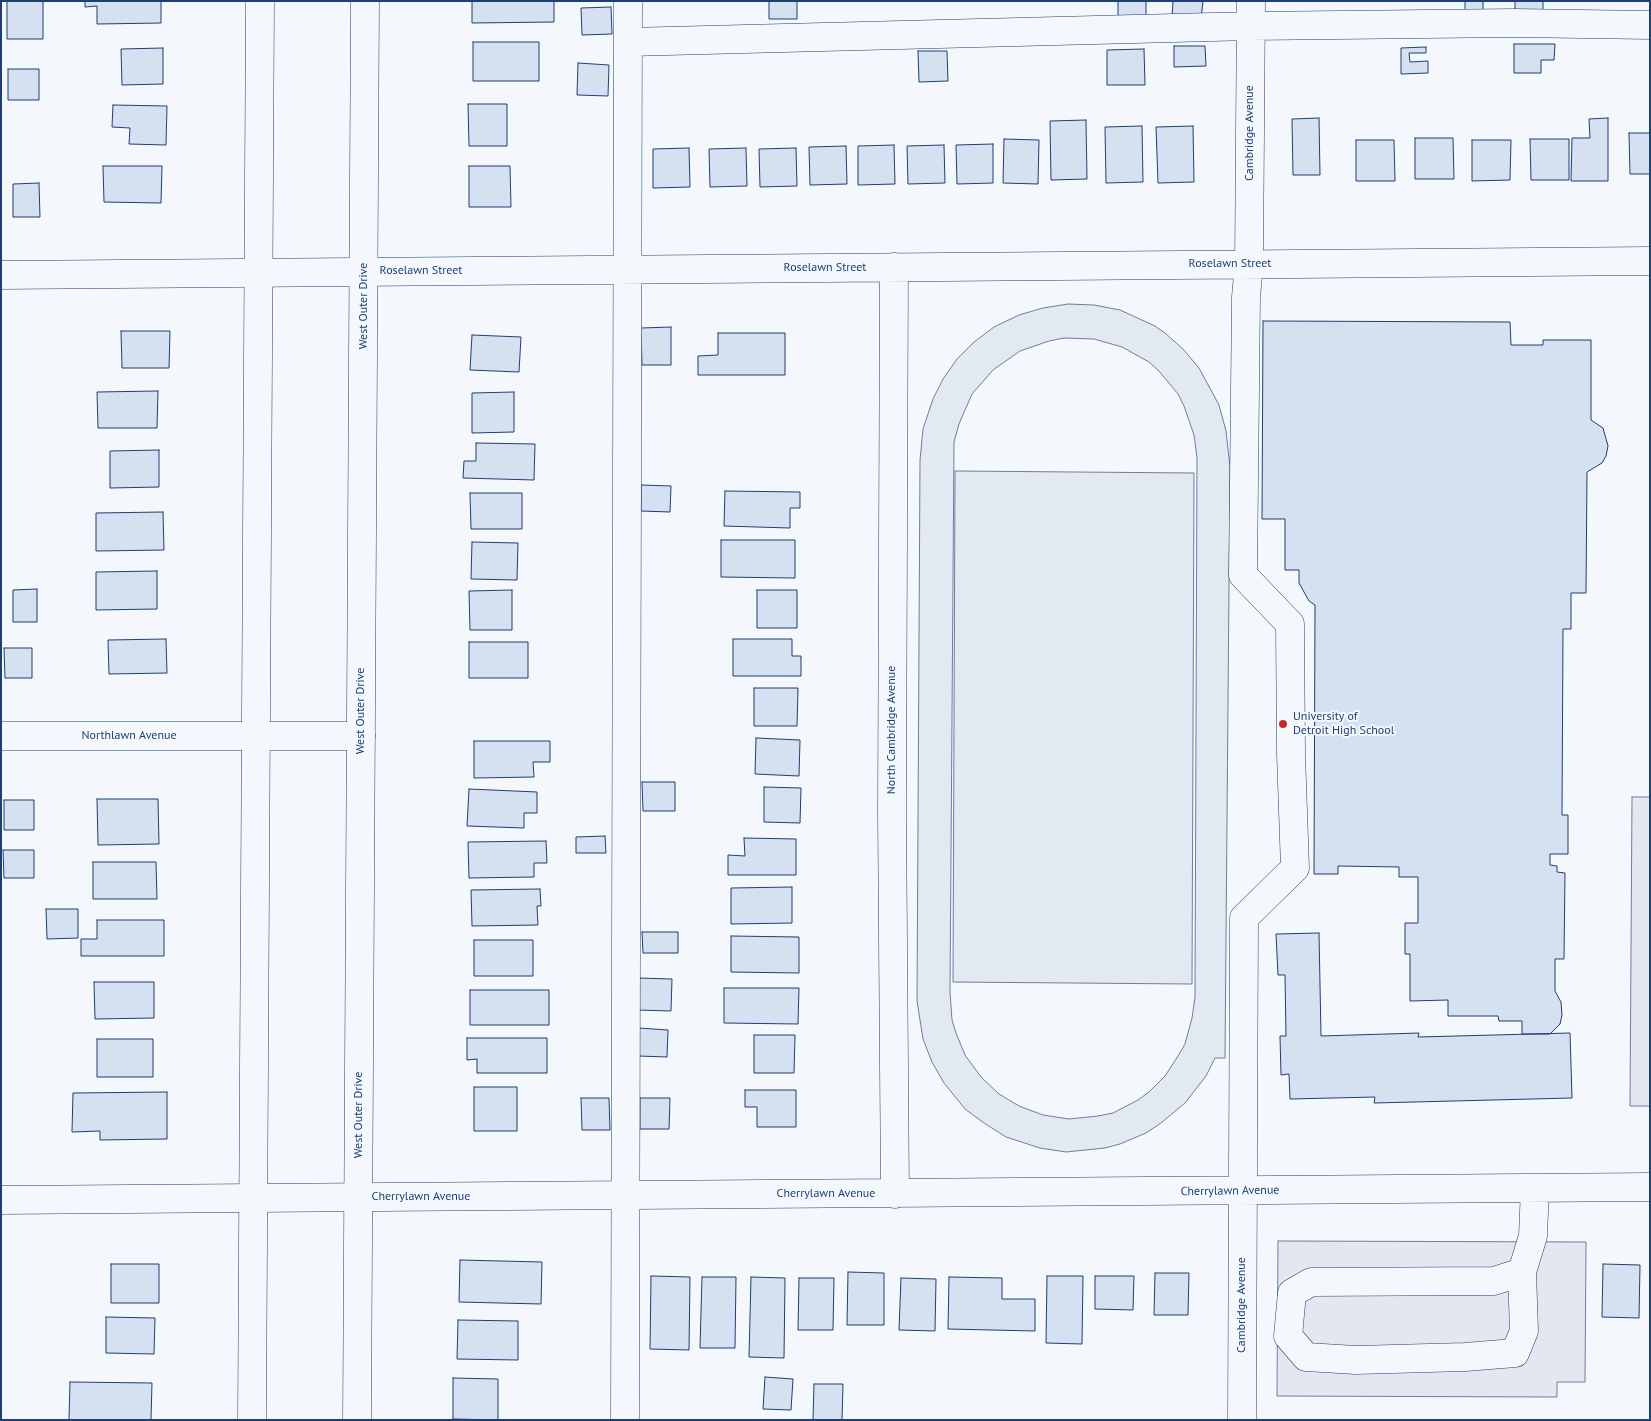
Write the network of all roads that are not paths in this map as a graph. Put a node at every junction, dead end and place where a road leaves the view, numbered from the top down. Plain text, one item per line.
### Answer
1 (260, 1) edge
2 (365, 1) edge
3 (628, 1) edge
4 (1251, 14) edge
5 (1650, 25) edge
6 (628, 42) junction
7 (1650, 261) edge
8 (1249, 264) junction
9 (894, 267) junction
10 (628, 269) junction
11 (364, 271) junction
12 (259, 272) junction
13 (1, 275) edge
14 (1, 736) edge
15 (256, 736) junction
16 (361, 736) junction
17 (1650, 1187) edge
18 (1535, 1188) junction
19 (1243, 1191) junction
20 (895, 1194) junction
21 (626, 1196) junction
22 (358, 1198) junction
23 (254, 1199) junction
24 (1, 1200) edge
25 (1522, 1272) junction
26 (252, 1420) edge
27 (357, 1420) edge
28 (625, 1420) edge
29 (1242, 1420) edge

1 - 12 street
2 - 11 street, West Outer Drive
3 - 6 street
4 - 5 street
4 - 6 street
4 - 8 street, Cambridge Avenue
6 - 10 street
7 - 8 street, Roselawn Street
8 - 9 street, Roselawn Street
8 - 19 street, Cambridge Avenue
9 - 10 street, Roselawn Street
9 - 20 street, North Cambridge Avenue
10 - 11 street, Roselawn Street
10 - 21 street
11 - 12 street, Roselawn Street
11 - 16 street, West Outer Drive
12 - 13 street, Roselawn Street
12 - 15 street
14 - 15 street, Northlawn Avenue
15 - 16 street, Northlawn Avenue
15 - 23 street
16 - 22 street, West Outer Drive
17 - 18 street, Cherrylawn Avenue
18 - 19 street, Cherrylawn Avenue
18 - 25 street
19 - 20 street, Cherrylawn Avenue
19 - 29 street, Cambridge Avenue
20 - 21 street, Cherrylawn Avenue
21 - 22 street, Cherrylawn Avenue
21 - 28 street
22 - 23 street, Cherrylawn Avenue
22 - 27 street, West Outer Drive
23 - 24 street, Cherrylawn Avenue
23 - 26 street
25 - 25 street

